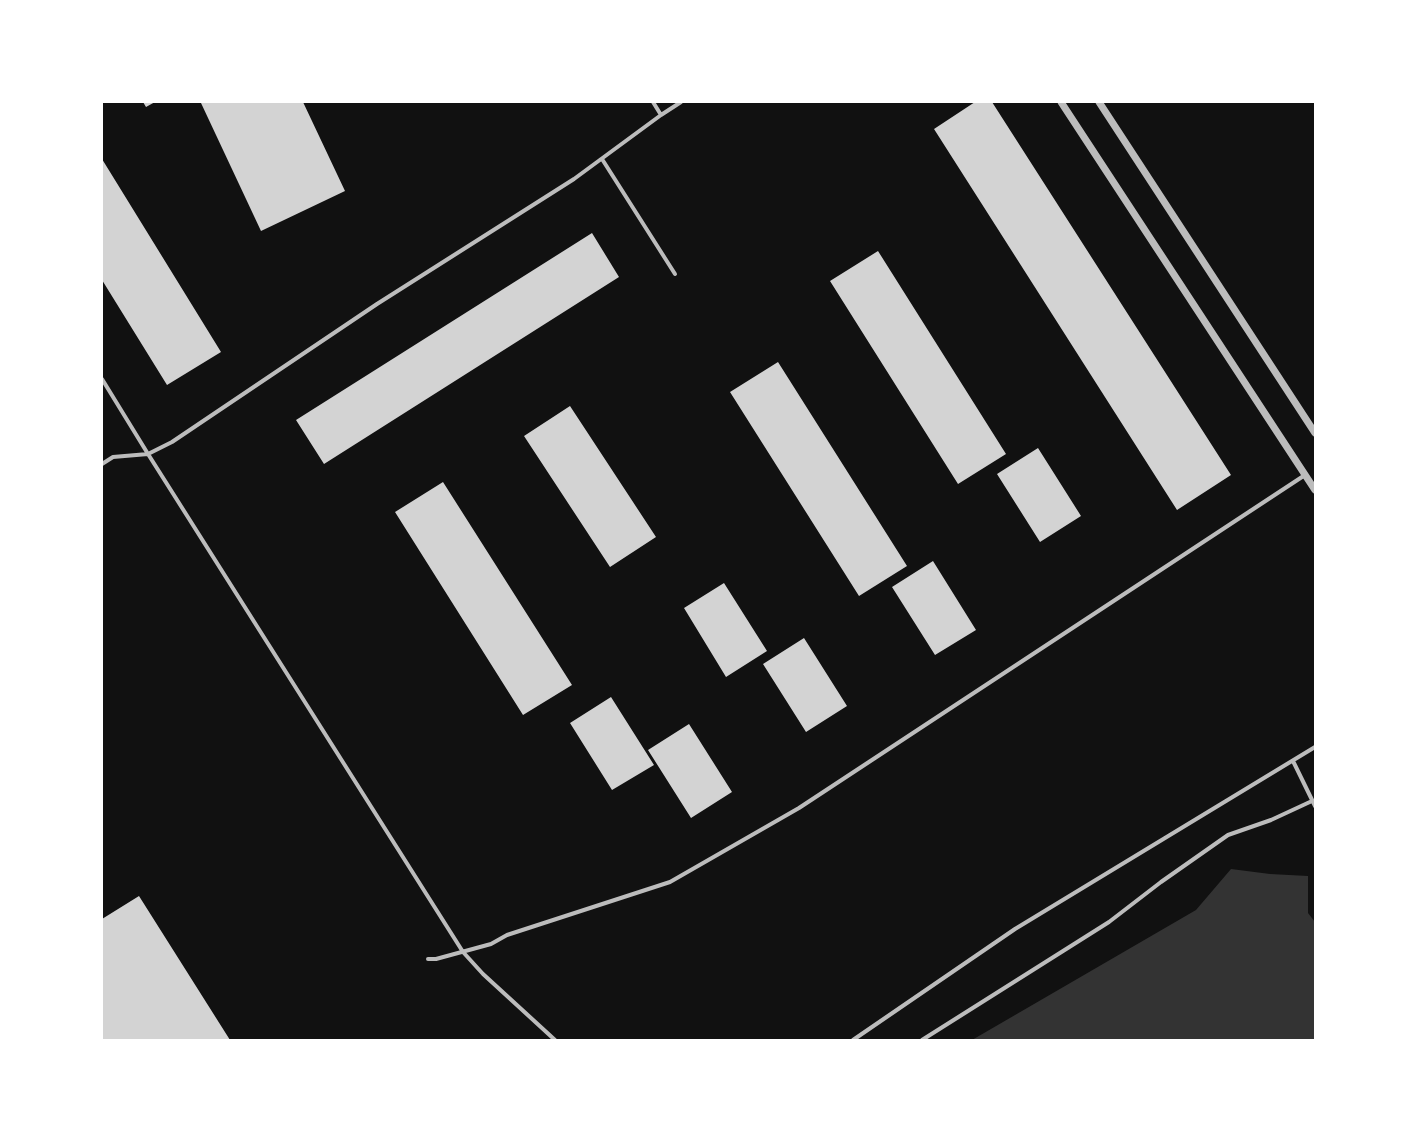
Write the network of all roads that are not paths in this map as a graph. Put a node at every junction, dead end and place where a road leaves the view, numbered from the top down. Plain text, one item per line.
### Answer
1 (653, 102) edge
2 (681, 102) edge
3 (1061, 102) edge
4 (1099, 102) edge
5 (661, 115) junction
6 (602, 159) junction
7 (675, 274) dead end
8 (102, 379) edge
9 (1315, 433) edge
10 (148, 454) junction
11 (102, 464) edge
12 (1305, 475) junction
13 (1315, 490) edge
14 (1315, 747) edge
15 (1294, 760) junction
16 (1312, 801) junction
17 (1315, 806) edge
18 (463, 952) junction
19 (428, 959) dead end
20 (555, 1040) edge
21 (853, 1040) edge
22 (922, 1040) edge

1 - 5 street
2 - 5 street
3 - 12 street
4 - 9 street
5 - 6 street
6 - 7 street
6 - 10 street
8 - 10 street
10 - 11 street
10 - 18 street
12 - 13 street
12 - 18 street
14 - 15 street
15 - 16 street
15 - 21 street
16 - 17 street
16 - 22 street
18 - 19 street
18 - 20 street

